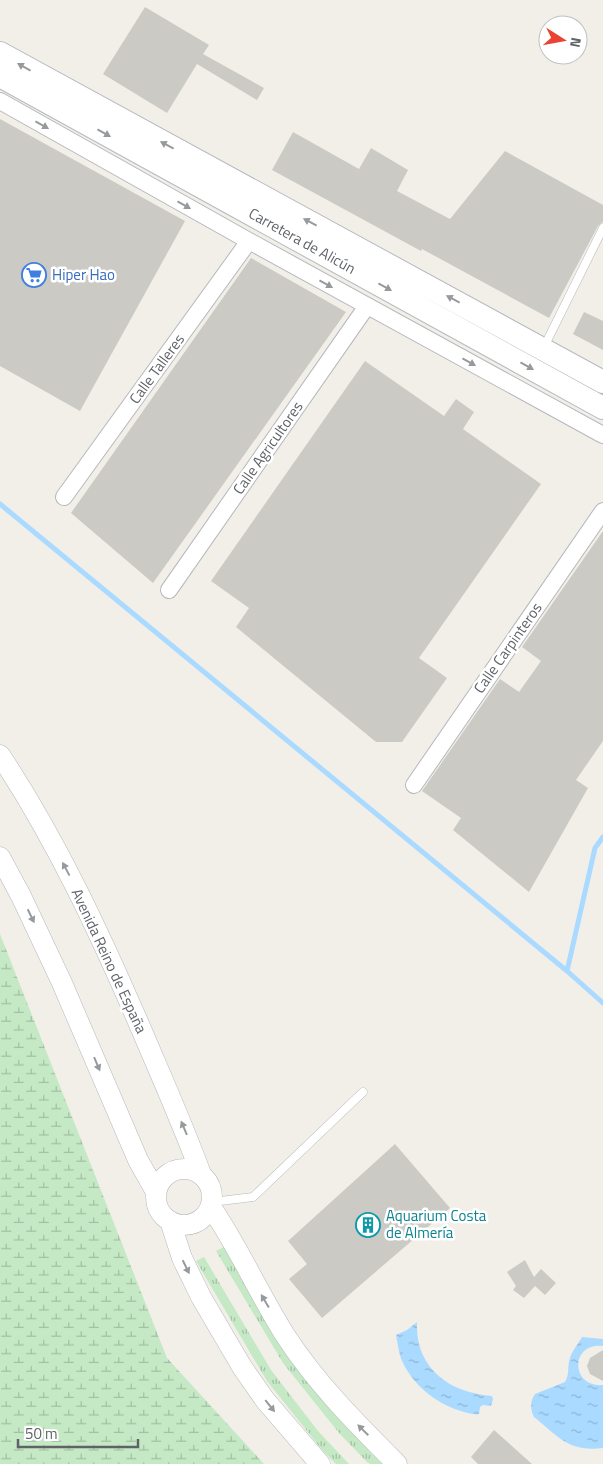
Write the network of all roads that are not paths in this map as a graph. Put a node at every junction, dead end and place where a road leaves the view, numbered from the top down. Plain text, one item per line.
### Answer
1 (0, 53) edge
2 (0, 76) edge
3 (0, 101) edge
4 (603, 228) edge
5 (249, 242) junction
6 (367, 306) junction
7 (543, 348) junction
8 (603, 382) edge
9 (603, 408) edge
10 (603, 435) edge
11 (64, 497) dead end
12 (603, 511) edge
13 (169, 590) dead end
14 (0, 755) edge
15 (414, 786) dead end
16 (0, 857) edge
17 (363, 1092) dead end
18 (201, 1174) junction
19 (156, 1192) junction
20 (212, 1205) junction
21 (170, 1221) junction
22 (320, 1464) edge
23 (397, 1464) edge

7 -> 1 main road, Carretera de Alicún
2 -> 9 main road, Carretera de Alicún
3 -> 5 street
4 - 7 lane
5 -> 6 street
5 - 11 street, Calle Talleres
6 -> 10 street
6 - 13 street, Calle Agricultores
7 - 8 main road, Carretera de Alicún
12 - 15 street, Calle Carpinteros
18 -> 14 street, Avenida Reino de España
16 -> 19 street
17 - 20 lane
18 - 19 street
18 - 20 street
19 - 21 street
20 - 21 street
23 -> 20 street
21 -> 22 street

